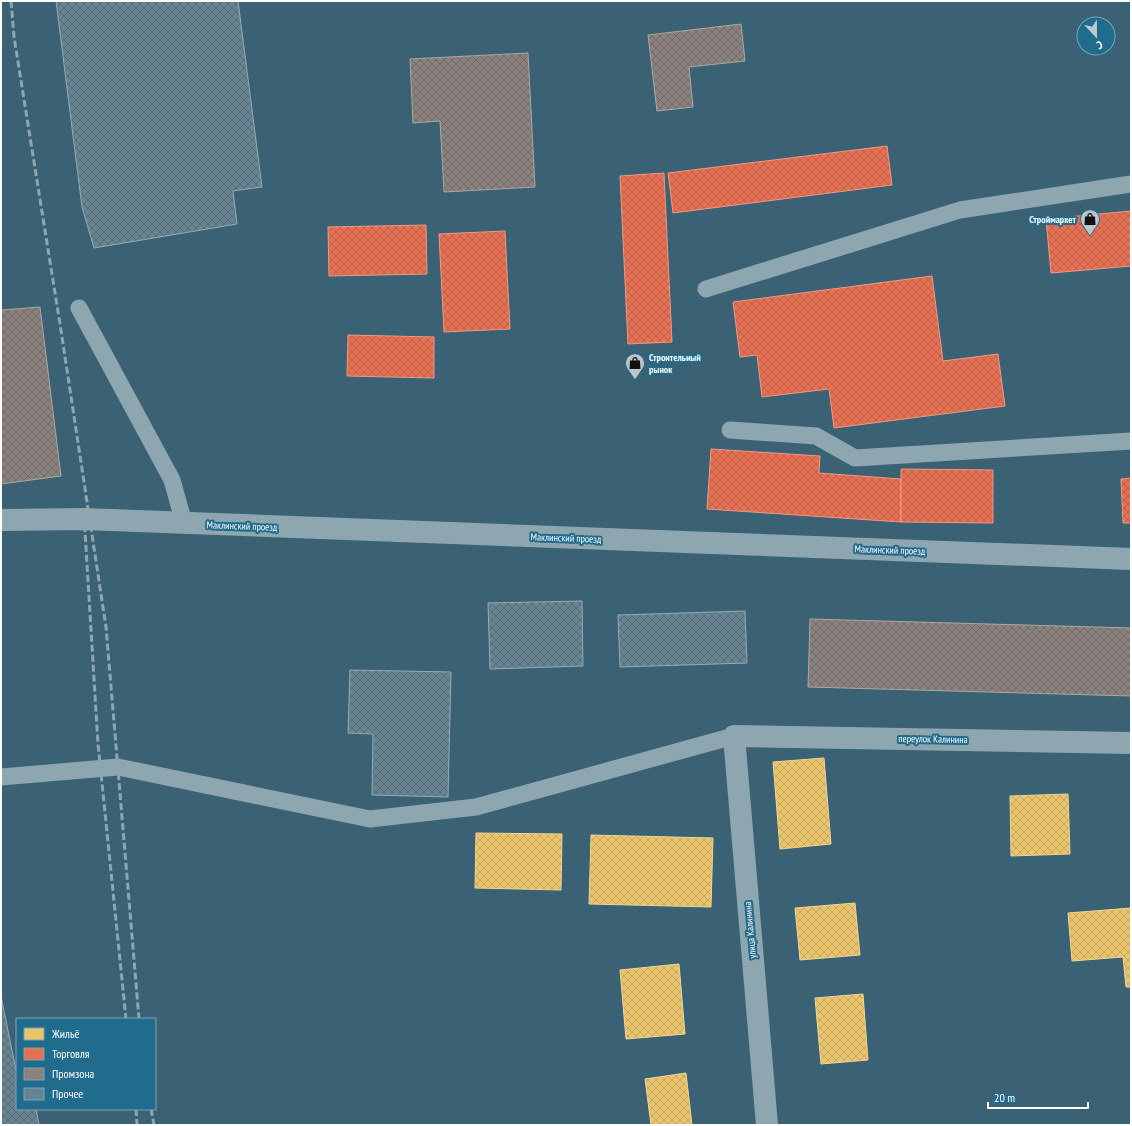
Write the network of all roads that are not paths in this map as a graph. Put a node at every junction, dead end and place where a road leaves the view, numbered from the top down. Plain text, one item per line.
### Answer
1 (1131, 184) edge
2 (706, 289) dead end
3 (79, 308) dead end
4 (730, 430) dead end
5 (1131, 441) edge
6 (1, 520) edge
7 (184, 524) junction
8 (1131, 559) edge
9 (734, 736) junction
10 (1131, 742) edge
11 (1, 777) edge
12 (767, 1125) edge

1 - 2 lane
3 - 7 lane
4 - 5 lane
6 - 7 street, Маклинский проезд
7 - 8 street, Маклинский проезд
9 - 10 street, переулок Калинина
9 - 11 lane
9 - 12 street, улица Калинина

